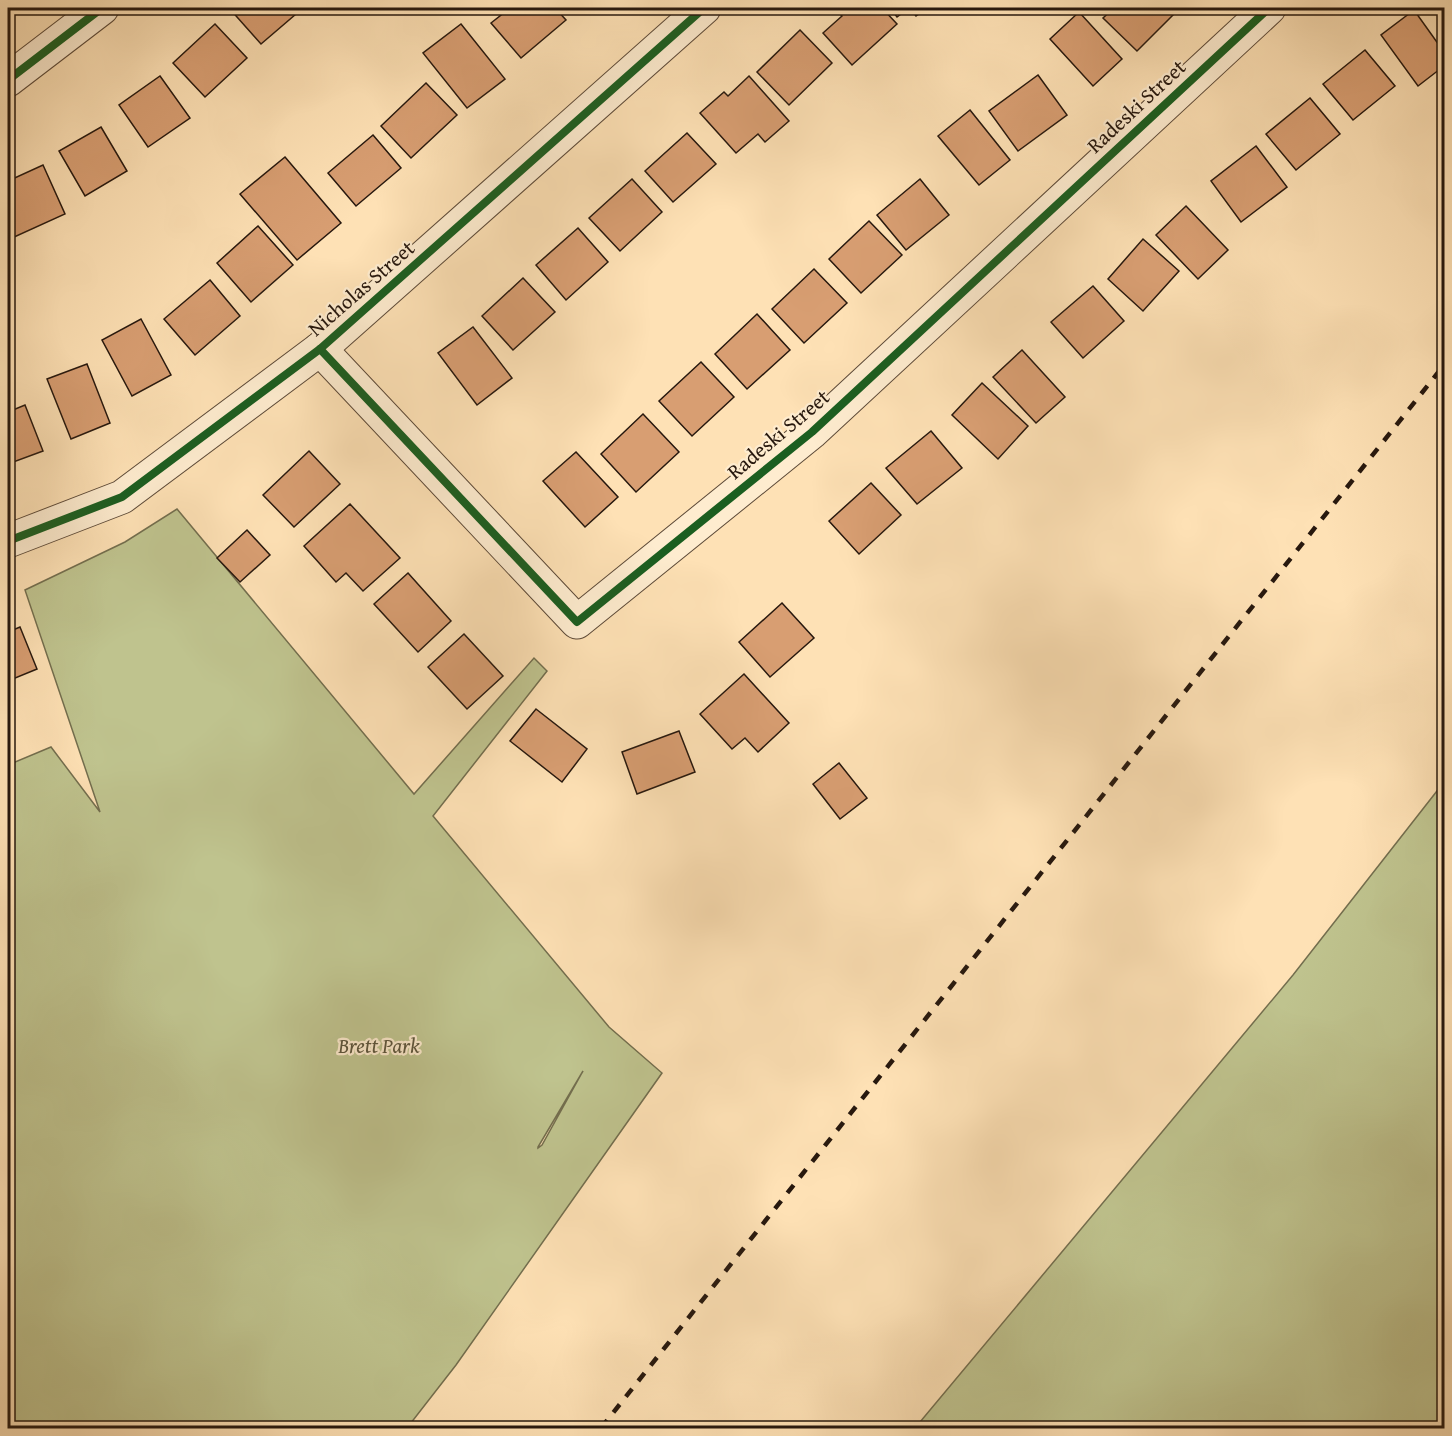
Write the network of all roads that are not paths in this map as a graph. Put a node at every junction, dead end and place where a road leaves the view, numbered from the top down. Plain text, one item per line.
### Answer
1 (102, 8) edge
2 (704, 8) edge
3 (1269, 8) edge
4 (8, 80) edge
5 (320, 349) junction
6 (8, 542) edge

1 - 4 street
2 - 5 street, Nicholas Street
3 - 5 street, Radeski Street
5 - 6 street, Nicholas Street

